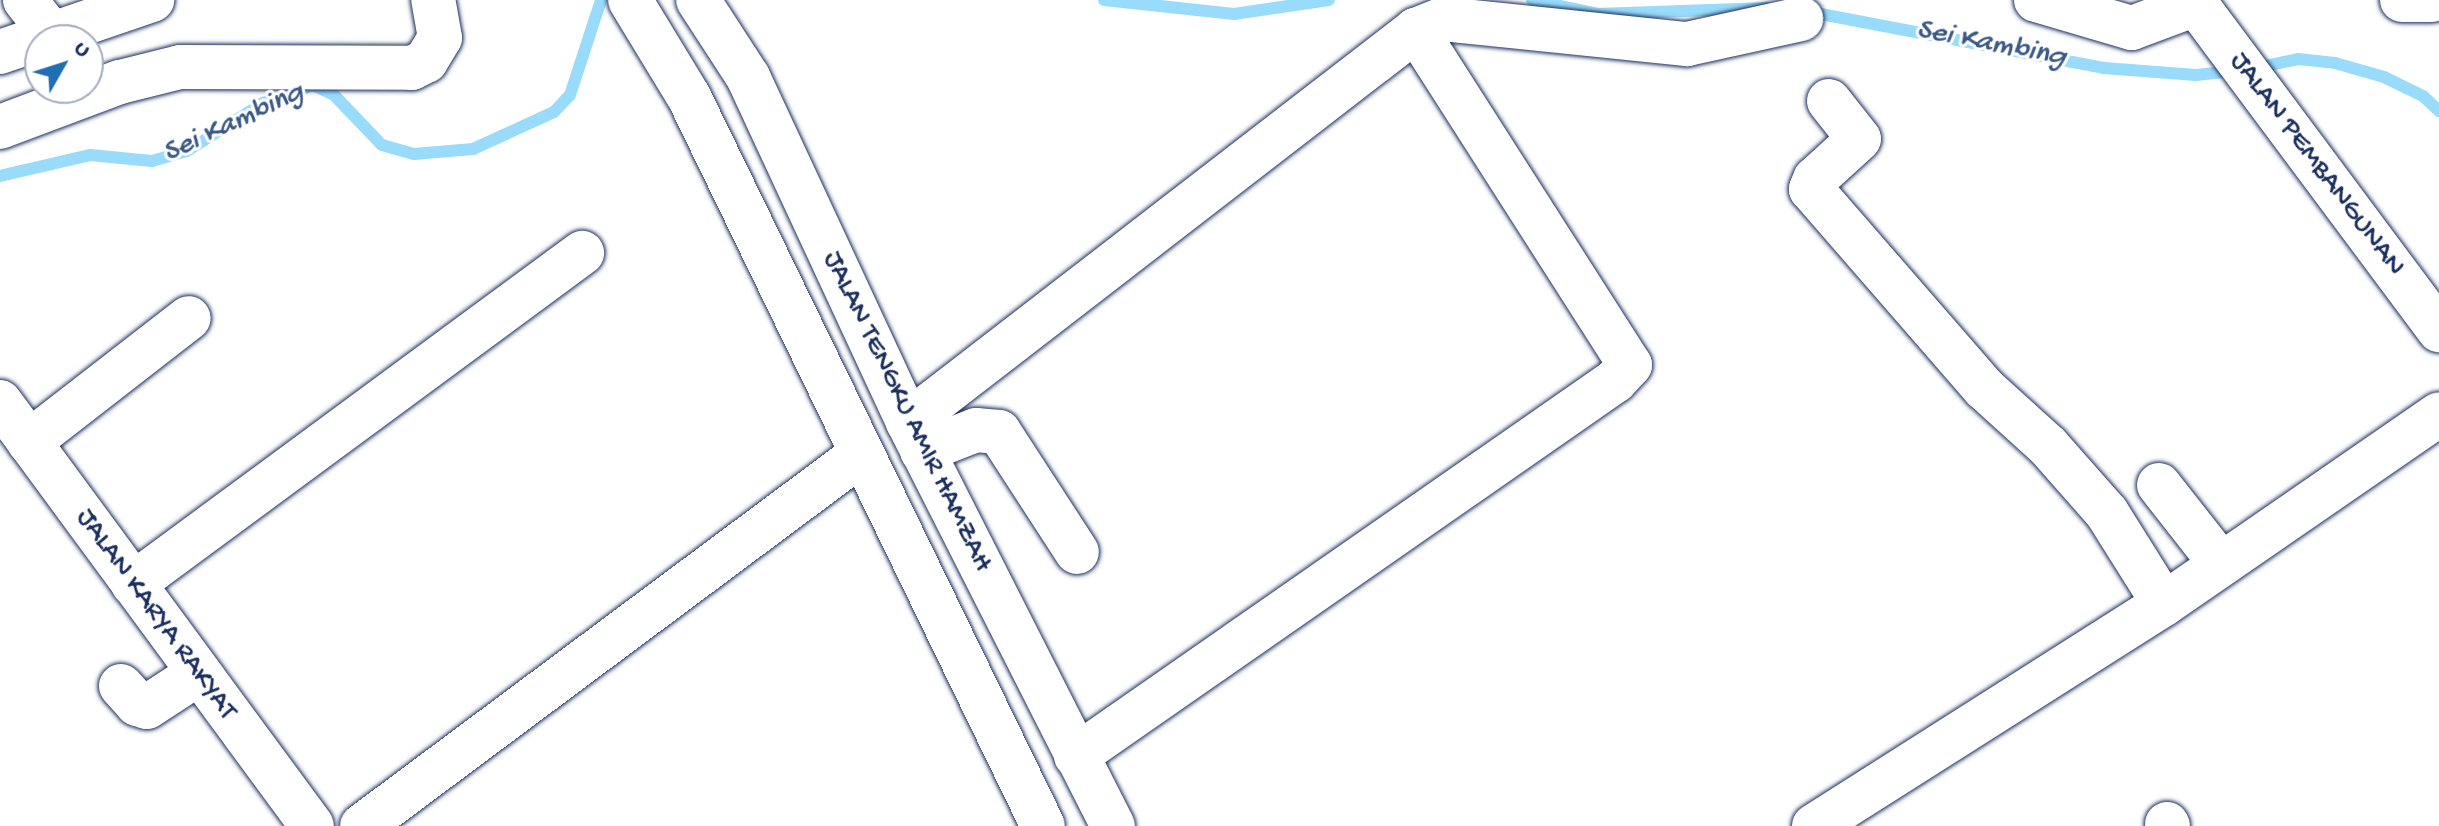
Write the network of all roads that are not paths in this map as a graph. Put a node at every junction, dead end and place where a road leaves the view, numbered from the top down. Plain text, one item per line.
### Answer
1 (152, 0) edge
2 (433, 0) edge
3 (630, 0) edge
4 (698, 0) edge
5 (2036, 0) edge
6 (2202, 13) edge
7 (37, 16) edge
8 (1801, 19) dead end
9 (1416, 30) junction
10 (0, 52) edge
11 (1829, 101) dead end
12 (0, 127) edge
13 (582, 253) dead end
14 (189, 318) dead end
15 (2439, 330) edge
16 (0, 402) edge
17 (2439, 414) edge
18 (915, 436) junction
19 (29, 442) junction
20 (860, 455) junction
21 (2159, 485) dead end
22 (2094, 549) dead end
23 (1077, 552) dead end
24 (2221, 564) junction
25 (133, 584) junction
26 (2156, 609) junction
27 (196, 675) junction
28 (121, 686) dead end
29 (1082, 770) junction
30 (1040, 821) edge
31 (312, 826) edge
32 (362, 826) edge
33 (1113, 826) edge
34 (1814, 826) edge

1 - 7 street
2 - 12 street
3 - 20 street, JALAN TENGKU AMIR HAMZAH
4 - 18 street, JALAN TENGKU AMIR HAMZAH
5 - 6 street
6 - 15 street, JALAN PEMBANGUNAN
7 - 10 street
8 - 9 street
9 - 18 street
9 - 29 street
11 - 26 street
13 - 25 street
14 - 19 street
16 - 19 street, JALAN KARYA RAKYAT
17 - 24 street
18 - 23 street
18 - 29 street, JALAN TENGKU AMIR HAMZAH
19 - 25 street, JALAN KARYA RAKYAT
20 - 30 street, JALAN TENGKU AMIR HAMZAH
20 - 32 street
21 - 24 street
22 - 26 street
24 - 26 street
25 - 27 street, JALAN KARYA RAKYAT
26 - 34 street
27 - 28 street
27 - 31 street, JALAN KARYA RAKYAT
29 - 30 street
29 - 33 street, JALAN TENGKU AMIR HAMZAH

